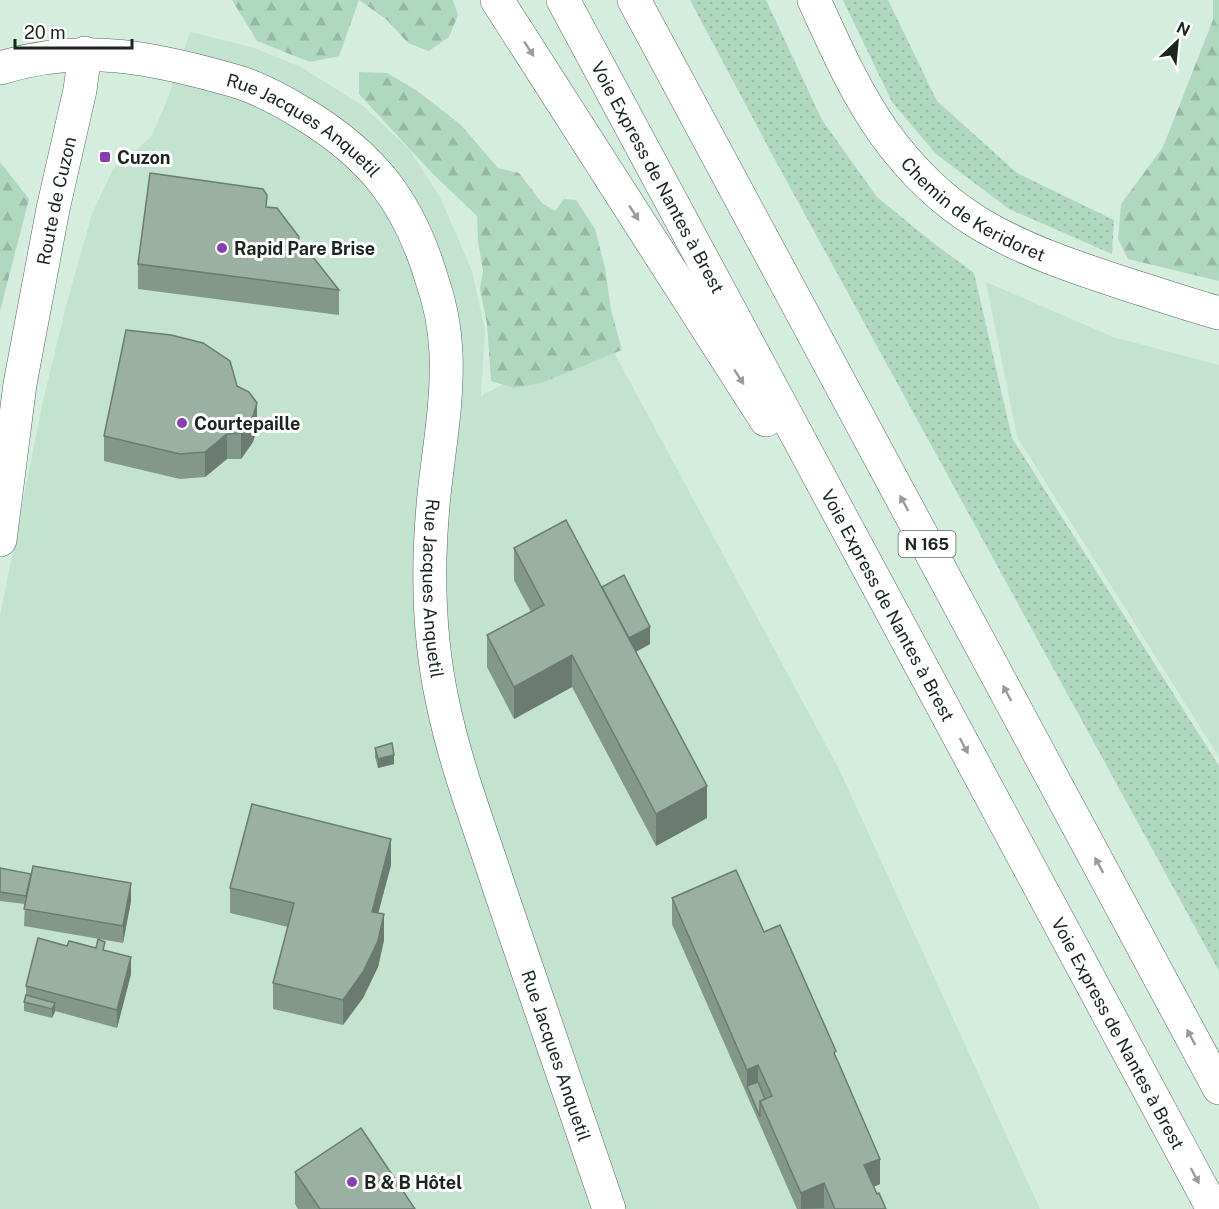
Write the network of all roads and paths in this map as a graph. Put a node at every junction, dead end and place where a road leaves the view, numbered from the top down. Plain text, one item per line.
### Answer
1 (496, 0) edge
2 (563, 0) edge
3 (634, 0) edge
4 (814, 0) edge
5 (85, 53) junction
6 (0, 68) edge
7 (1219, 313) edge
8 (7, 435) edge
9 (0, 540) edge
10 (906, 639) junction
11 (1219, 1088) edge
12 (609, 1209) edge
13 (1213, 1209) edge

1 -> 10 main road
2 - 10 main road, Voie Express de Nantes à Brest
11 -> 3 main road, N 165
4 - 7 main road, Chemin de Keridoret
5 - 6 main road
5 - 8 main road, Route de Cuzon
5 - 12 main road, Rue Jacques Anquetil
8 - 9 main road, Route de Cuzon
10 -> 13 main road, Voie Express de Nantes à Brest

